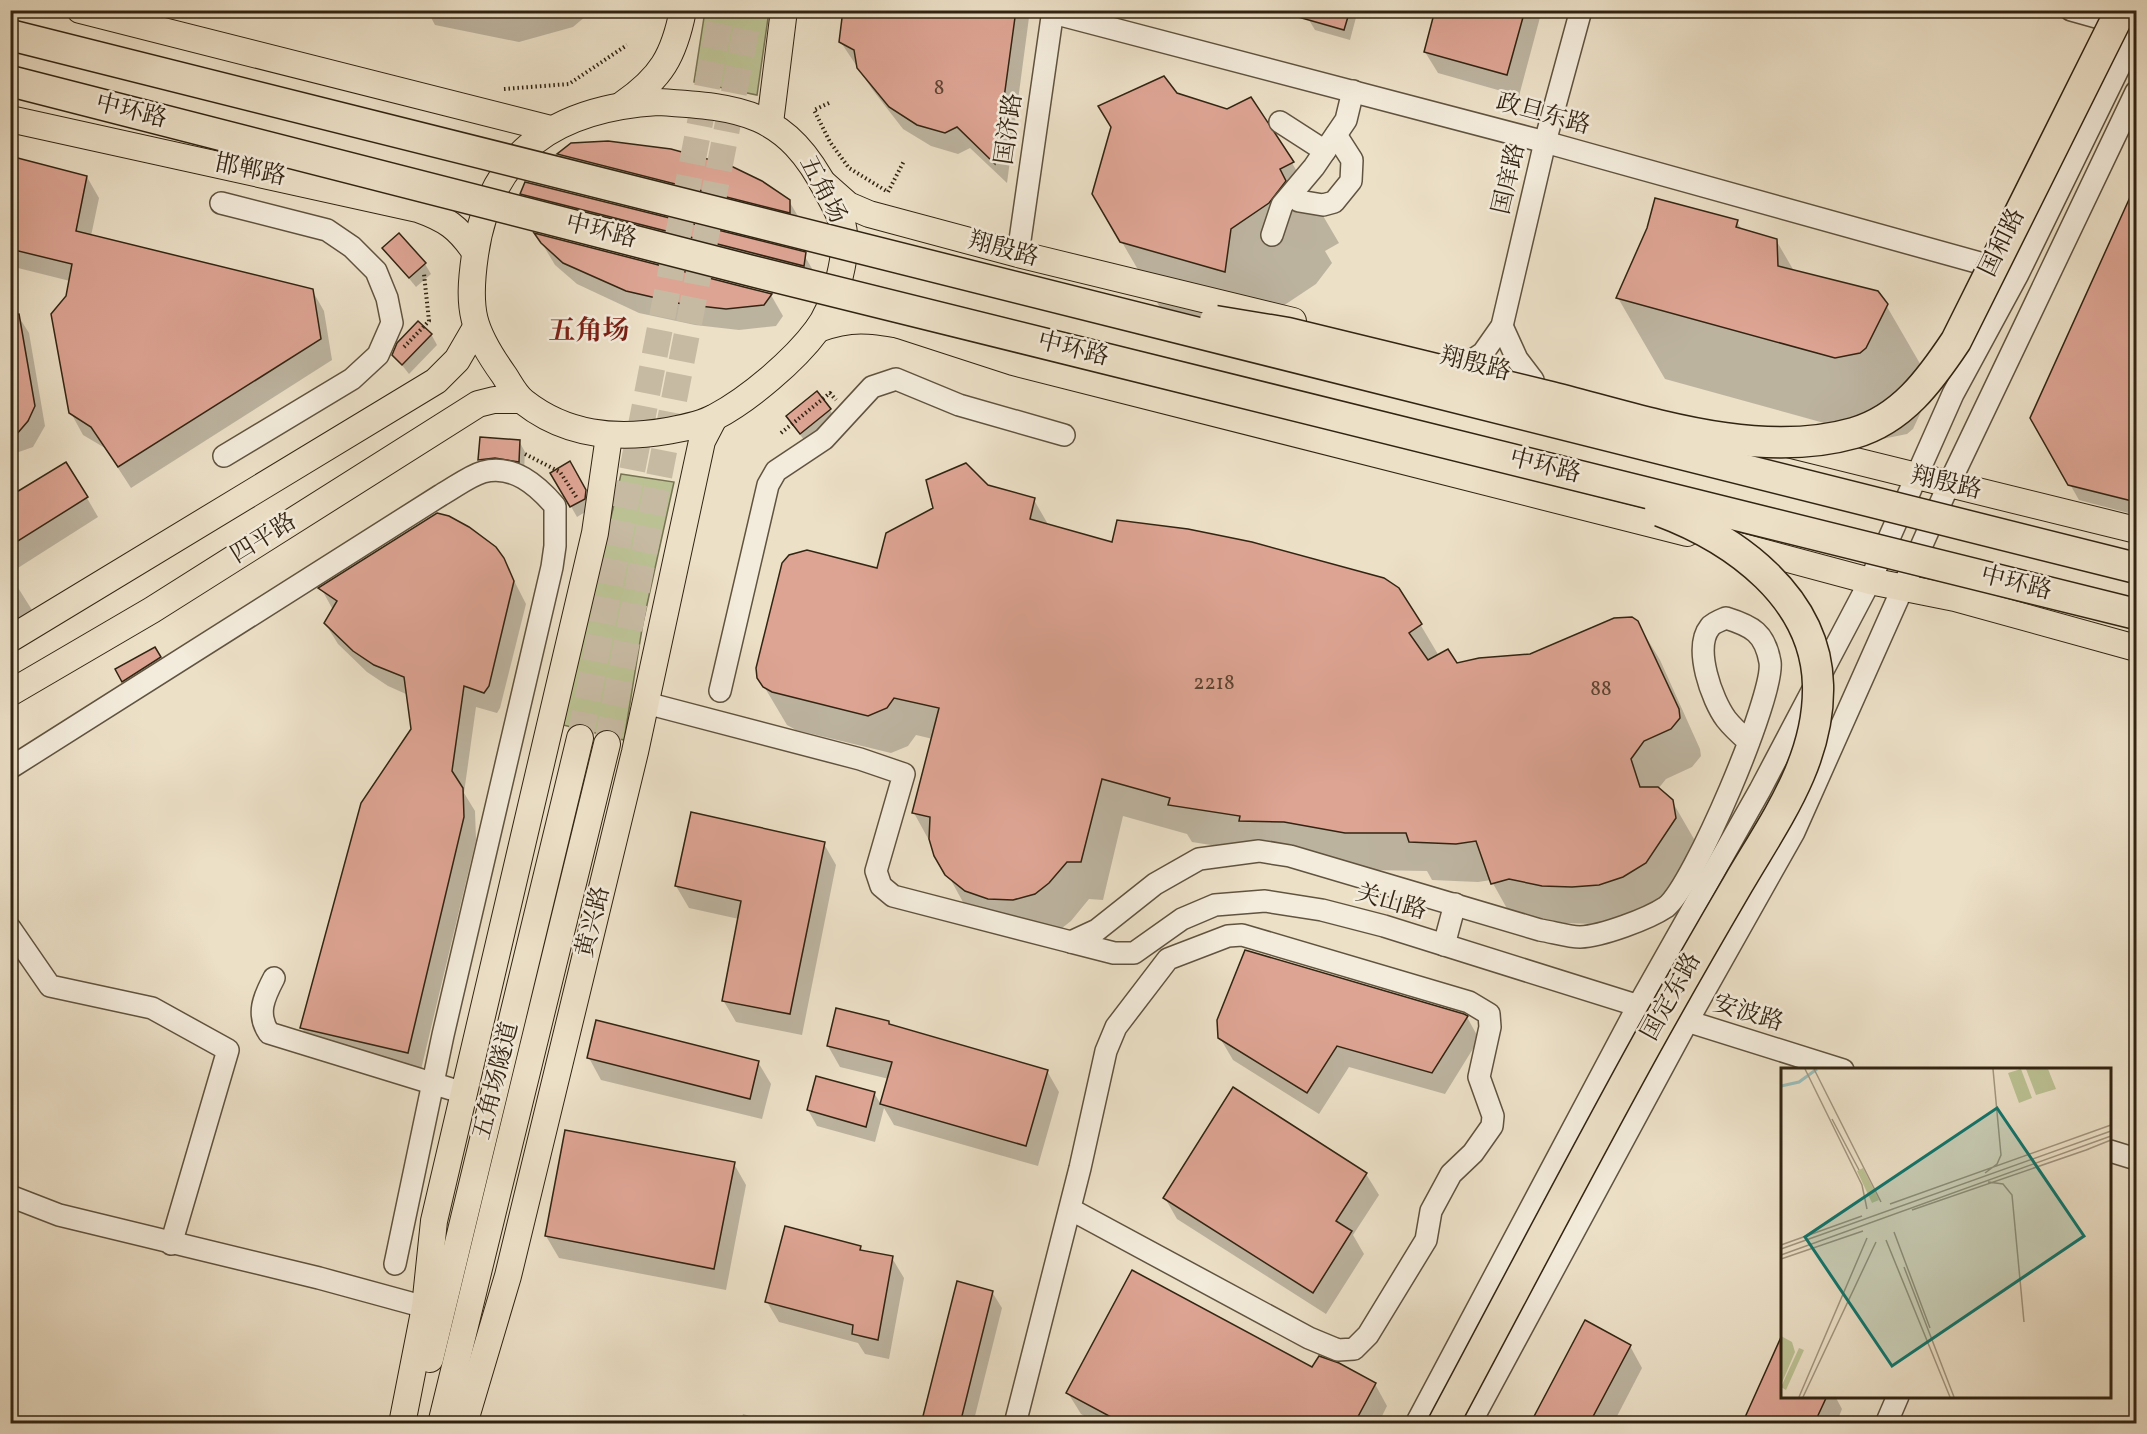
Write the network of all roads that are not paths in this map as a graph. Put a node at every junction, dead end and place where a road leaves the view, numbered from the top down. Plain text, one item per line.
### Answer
1 (80, 10) edge
2 (683, 10) edge
3 (784, 10) edge
4 (1581, 10) edge
5 (2071, 10) edge
6 (2121, 10) edge
7 (1053, 12) edge
8 (2136, 31) edge
9 (10, 36) edge
10 (10, 81) edge
11 (1353, 91) junction
12 (2136, 92) edge
13 (623, 104) junction
14 (10, 119) edge
15 (770, 123) junction
16 (1280, 123) dead end
17 (551, 129) junction
18 (1545, 142) junction
19 (1330, 143) junction
20 (822, 182) junction
21 (1299, 201) dead end
22 (221, 203) dead end
23 (1272, 235) dead end
24 (475, 252) junction
25 (1018, 254) junction
26 (2018, 274) junction
27 (1013, 288) junction
28 (1502, 326) junction
29 (475, 329) junction
30 (818, 329) junction
31 (1003, 333) junction
32 (1468, 363) junction
33 (1533, 380) junction
34 (521, 400) junction
35 (714, 418) junction
36 (1064, 435) dead end
37 (609, 436) junction
38 (224, 456) dead end
39 (1916, 477) junction
40 (1949, 484) junction
41 (2136, 530) edge
42 (2136, 568) edge
43 (1874, 573) junction
44 (1906, 581) junction
45 (2136, 614) edge
46 (10, 639) edge
47 (2136, 648) edge
48 (720, 691) dead end
49 (10, 693) edge
50 (646, 703) junction
51 (580, 738) tunnel mouth
52 (1749, 742) junction
53 (607, 744) tunnel mouth
54 (10, 768) edge
55 (1733, 780) junction
56 (1760, 790) junction
57 (1455, 904) junction
58 (10, 928) edge
59 (1071, 942) junction
60 (1444, 945) junction
61 (274, 978) dead end
62 (1638, 1006) junction
63 (1687, 1022) junction
64 (1836, 1068) edge
65 (433, 1083) junction
66 (464, 1093) junction
67 (2111, 1152) edge
68 (2136, 1159) edge
69 (10, 1196) edge
70 (1070, 1209) junction
71 (171, 1244) junction
72 (395, 1264) dead end
73 (425, 1307) junction
74 (1897, 1398) edge
75 (402, 1424) edge
76 (414, 1424) edge
77 (441, 1424) edge
78 (464, 1424) edge
79 (1015, 1424) edge
80 (1416, 1424) edge
81 (1443, 1424) edge
82 (1470, 1424) edge
83 (1886, 1424) edge

1 - 17 main road
2 - 13 main road
3 - 15 main road
4 - 18 street, 国庠路
5 - 8 street
6 - 27 highway, bridge
7 - 11 street, 政旦东路
7 - 25 street, 国济路
8 - 26 street, 国和路
9 - 27 highway, 中环路, bridge
10 - 31 highway, 中环路, bridge
11 - 18 street, 政旦东路
11 - 19 street
12 - 40 street
13 - 15 main road, 五角场
13 - 17 main road, 五角场
14 - 24 main road, 邯郸路
15 - 20 main road, 五角场
16 - 19 street
17 - 24 main road, 五角场
18 - 26 street, 政旦东路
18 - 28 street, 国庠路
19 - 21 street
19 - 23 street
20 - 25 main road, 翔殷路
20 - 30 main road, 五角场
22 - 38 street
24 - 29 main road, 五角场
25 - 32 main road, 翔殷路
26 - 39 street, 国和路
27 - 42 highway, 中环路, bridge
28 - 32 street, 国庠路
28 - 33 street
29 - 34 main road, 五角场
29 - 46 main road, 四平路
30 - 35 main road, 五角场
30 - 43 main road
31 - 45 highway, 中环路, bridge
31 - 81 highway, bridge
32 - 33 main road, 翔殷路
33 - 39 main road, 翔殷路
34 - 37 main road, 五角场
34 - 49 main road, 四平路
35 - 37 main road, 五角场
35 - 50 main road, 黄兴路
36 - 48 street
37 - 66 main road
39 - 40 main road, 翔殷路
39 - 43 street, 国和路
40 - 41 main road, 翔殷路
40 - 44 street, 国定东路
43 - 44 main road
43 - 56 street, 国和路
44 - 47 main road
44 - 63 street, 国定东路
50 - 59 street
50 - 78 main road, 黄兴路
51 - 76 main road, 五角场隧道
52 - 52 street
52 - 55 street
53 - 77 main road, 五角场隧道
54 - 65 street
55 - 56 street
55 - 57 street
56 - 62 street, 国定东路
57 - 59 street
57 - 60 street
58 - 71 street
59 - 60 street, 关山路
60 - 62 street, 关山路
61 - 65 street
62 - 63 street, 安波路
62 - 80 street, 国定东路
63 - 64 street, 安波路
63 - 82 street, 国定东路
65 - 66 street
65 - 72 street
66 - 73 main road
67 - 68 street
69 - 71 street
70 - 70 street
70 - 79 street
71 - 73 street
73 - 75 main road
74 - 83 street

